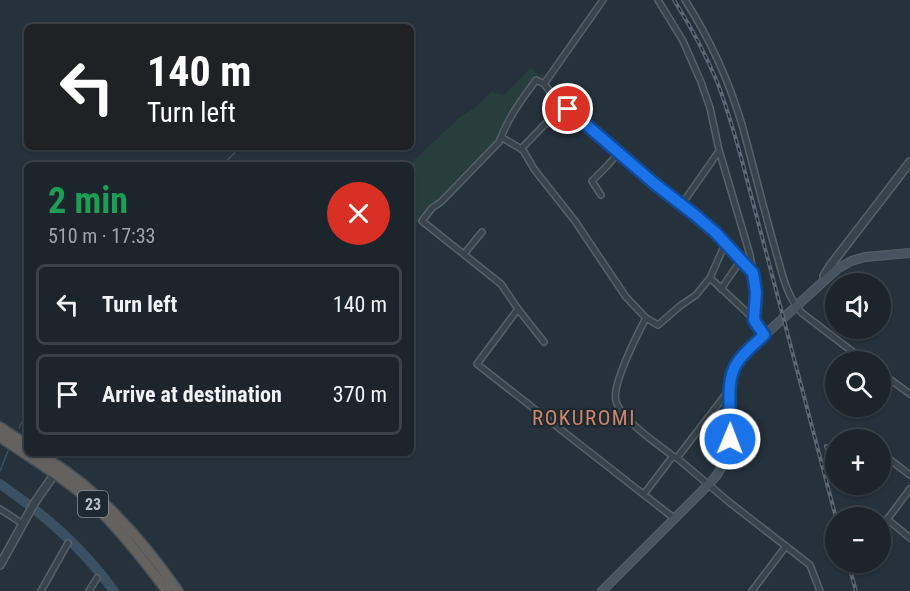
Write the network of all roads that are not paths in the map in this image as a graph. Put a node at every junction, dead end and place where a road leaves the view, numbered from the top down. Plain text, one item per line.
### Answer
1 (603, 0) edge
2 (658, 0) edge
3 (686, 0) edge
4 (544, 84) junction
5 (552, 94) junction
6 (501, 137) junction
7 (521, 148) junction
8 (719, 150) junction
9 (619, 152) junction
10 (910, 162) edge
11 (601, 195) dead end
12 (682, 204) junction
13 (482, 232) dead end
14 (725, 244) junction
15 (464, 254) junction
16 (910, 254) edge
17 (741, 260) junction
18 (753, 273) junction
19 (826, 273) edge
20 (833, 273) edge
21 (710, 278) junction
22 (825, 280) edge
23 (721, 289) junction
24 (796, 307) junction
25 (518, 309) junction
26 (646, 318) junction
27 (754, 320) junction
28 (764, 335) junction
29 (544, 342) dead end
30 (852, 351) edge
31 (891, 379) edge
32 (730, 389) junction
33 (909, 391) edge
34 (0, 427) edge
35 (0, 437) edge
36 (24, 443) edge
37 (24, 451) edge
38 (33, 456) edge
39 (42, 456) edge
40 (675, 457) junction
41 (891, 460) edge
42 (57, 470) junction
43 (910, 475) edge
44 (709, 484) junction
45 (909, 492) edge
46 (644, 494) junction
47 (0, 508) edge
48 (891, 514) edge
49 (675, 519) junction
50 (891, 522) edge
51 (23, 524) junction
52 (910, 538) edge
53 (68, 543) dead end
54 (786, 546) junction
55 (0, 564) edge
56 (97, 578) dead end
57 (41, 591) edge
58 (89, 591) edge
59 (167, 591) edge
60 (178, 591) edge
61 (602, 591) edge
62 (752, 591) edge
63 (820, 591) edge

1 - 4 street
2 - 8 street
3 - 24 street
4 - 5 street
4 - 6 street
5 - 7 street
5 - 9 street
6 - 7 street
6 - 15 street
7 - 26 street
8 - 12 street
8 - 18 street
9 - 11 street
9 - 12 street
10 - 19 street
12 - 14 street
13 - 15 street
14 - 17 street
14 - 21 street
15 - 25 street
16 - 20 main road
17 - 18 street
17 - 23 street
18 - 27 street
21 - 23 street
21 - 26 street
22 - 24 main road
23 - 27 street
24 - 28 main road
24 - 30 street
25 - 29 street
25 - 46 street
26 - 40 street
27 - 28 street
28 - 32 main road
31 - 33 street
32 - 40 street
32 - 44 main road
34 - 36 highway
35 - 37 highway, 23
38 - 42 highway, 23
39 - 42 highway, 23
40 - 44 street
40 - 46 street
41 - 43 street
42 - 51 street
42 - 59 highway, 23
42 - 60 highway, 23
44 - 49 main road
44 - 54 street
45 - 48 street
46 - 49 street
47 - 51 street
49 - 61 main road
50 - 52 street
51 - 55 street
53 - 57 street
54 - 62 street
54 - 63 street
56 - 58 street

